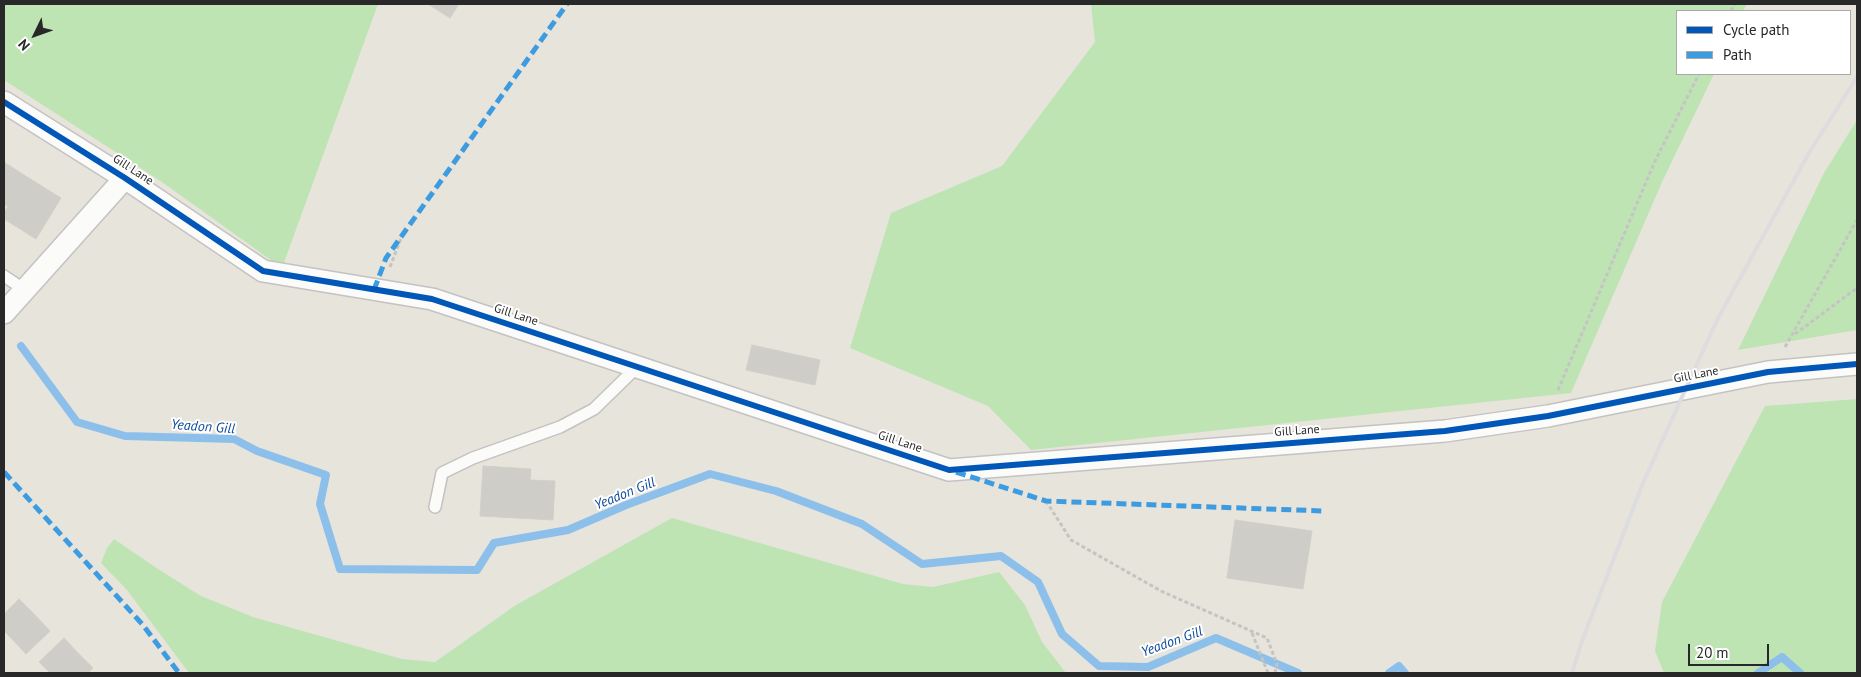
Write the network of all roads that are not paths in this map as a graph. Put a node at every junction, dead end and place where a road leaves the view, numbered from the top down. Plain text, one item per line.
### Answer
1 (4, 102) edge
2 (124, 178) junction
3 (4, 276) edge
4 (25, 290) junction
5 (4, 313) edge
6 (1857, 364) edge
7 (637, 367) junction
8 (435, 507) dead end

1 - 2 street, Gill Lane
2 - 4 street, Gill Lane
2 - 7 street, Gill Lane
3 - 4 lane
4 - 5 street, Gill Lane
6 - 7 street, Gill Lane
7 - 8 lane

